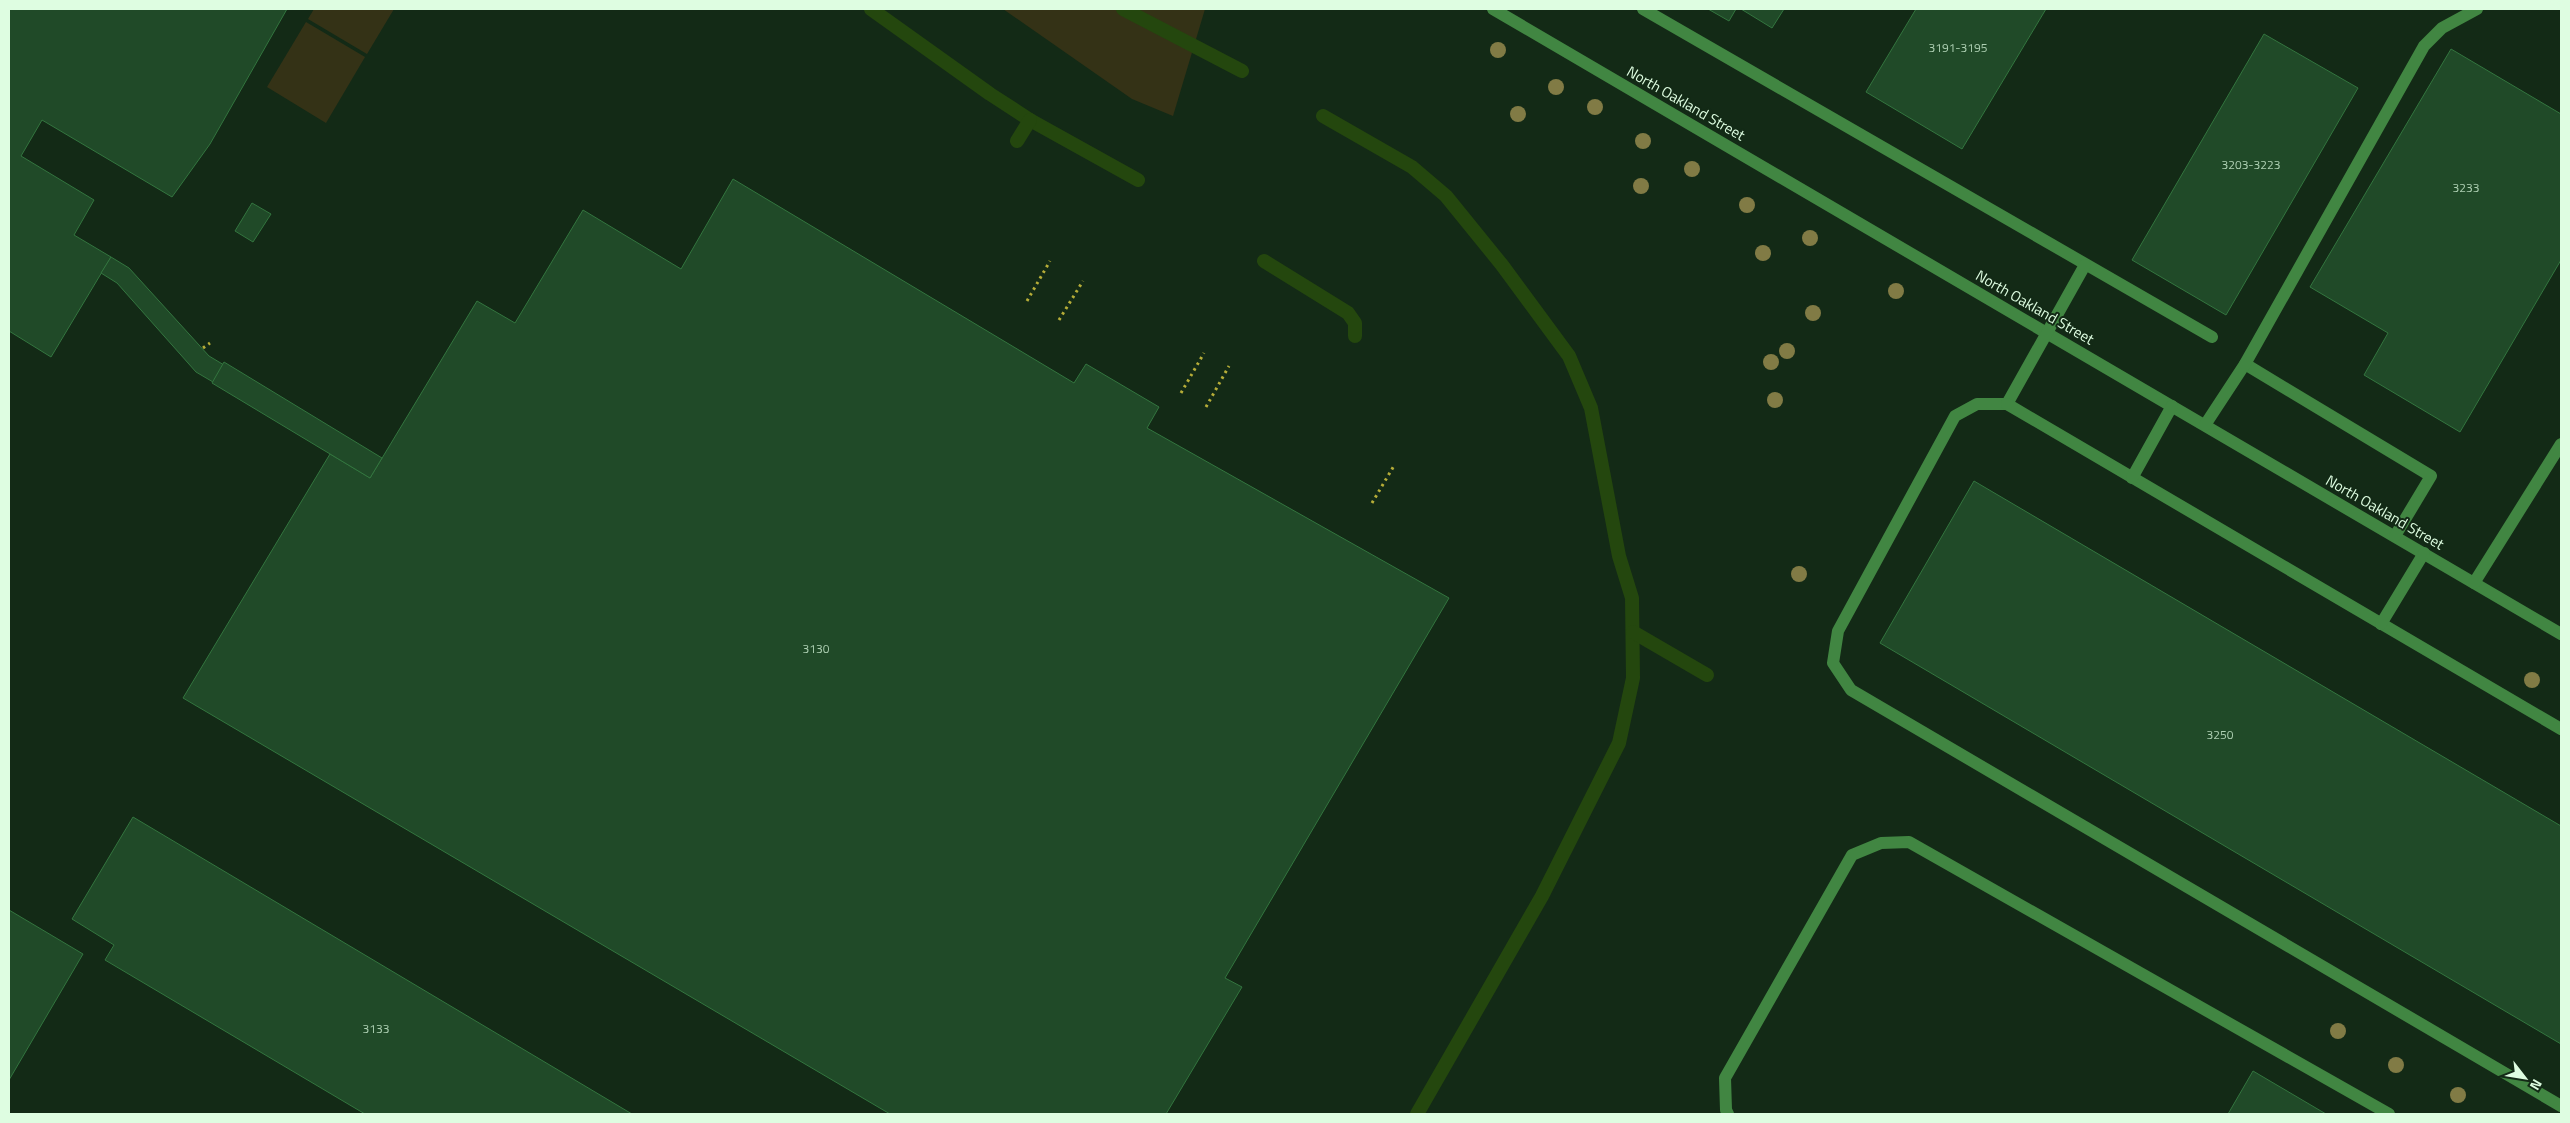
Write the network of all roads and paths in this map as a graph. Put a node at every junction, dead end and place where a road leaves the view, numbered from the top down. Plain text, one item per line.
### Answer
1 (1493, 9) edge
2 (1643, 9) edge
3 (2478, 9) edge
4 (1050, 262) dead end
5 (2085, 265) junction
6 (1083, 281) dead end
7 (1027, 301) dead end
8 (1059, 320) dead end
9 (2048, 333) junction
10 (2212, 337) dead end
11 (210, 343) dead end
12 (203, 348) dead end
13 (1204, 353) dead end
14 (2245, 364) junction
15 (1229, 366) dead end
16 (1182, 393) dead end
17 (2006, 404) junction
18 (2172, 406) junction
19 (1206, 407) dead end
20 (2205, 425) junction
21 (2561, 444) edge
22 (1395, 464) dead end
23 (2132, 478) junction
24 (1372, 503) dead end
25 (2395, 536) junction
26 (2424, 553) junction
27 (2474, 583) junction
28 (2381, 624) junction
29 (2561, 634) edge
30 (2561, 730) edge
31 (2561, 1106) edge
32 (1728, 1114) edge
33 (2389, 1114) edge

1 - 9 street, North Oakland Street
2 - 5 street
3 - 14 street
4 - 7 path
5 - 9 street
5 - 10 street
6 - 8 path
9 - 17 street
9 - 18 street, North Oakland Street
11 - 12 path
13 - 16 path
14 - 20 street
14 - 25 street
15 - 19 path
17 - 23 street
17 - 31 street
18 - 20 street, North Oakland Street
18 - 23 street
20 - 25 street, North Oakland Street
21 - 27 street
22 - 24 path
23 - 28 street
25 - 26 street, North Oakland Street
26 - 27 street, North Oakland Street
26 - 28 street
27 - 29 street, North Oakland Street
28 - 30 street
32 - 33 street

